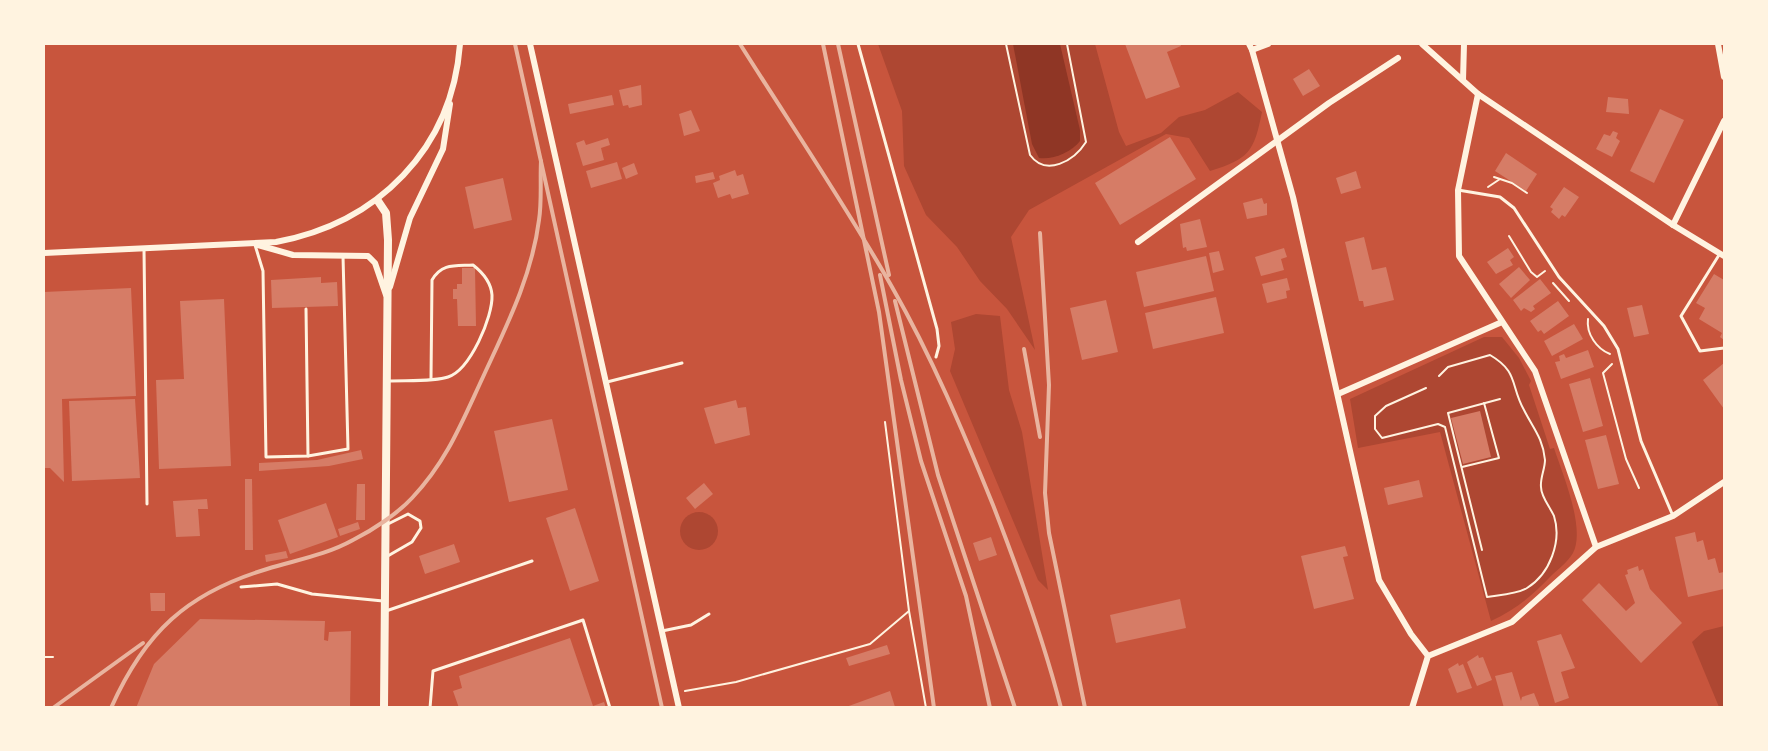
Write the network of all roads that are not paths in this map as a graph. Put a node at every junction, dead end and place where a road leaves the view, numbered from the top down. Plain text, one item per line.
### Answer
1 (460, 44) edge
2 (530, 44) edge
3 (858, 44) edge
4 (1268, 44) edge
5 (1422, 44) edge
6 (1464, 44) edge
7 (1718, 44) edge
8 (1251, 47) edge
9 (1398, 58) dead end
10 (1725, 77) edge
11 (1463, 80) junction
12 (454, 83) junction
13 (1478, 94) junction
14 (1725, 121) edge
15 (1279, 141) junction
16 (1458, 190) junction
17 (378, 201) junction
18 (1673, 225) junction
19 (1138, 242) dead end
20 (255, 244) junction
21 (144, 249) junction
22 (44, 254) edge
23 (1722, 254) edge
24 (342, 255) junction
25 (387, 296) junction
26 (306, 309) dead end
27 (1502, 322) junction
28 (1725, 348) edge
29 (936, 357) dead end
30 (682, 363) dead end
31 (431, 378) junction
32 (386, 382) junction
33 (607, 382) junction
34 (1338, 394) junction
35 (308, 456) junction
36 (1725, 482) edge
37 (147, 504) dead end
38 (1673, 516) junction
39 (385, 526) junction
40 (1596, 547) junction
41 (385, 558) junction
42 (532, 561) dead end
43 (241, 586) dead end
44 (385, 601) junction
45 (385, 611) junction
46 (709, 614) dead end
47 (662, 631) junction
48 (1428, 656) junction
49 (384, 708) edge
50 (430, 708) edge
51 (610, 708) edge
52 (679, 708) edge
53 (1412, 708) edge

1 - 12 street
2 - 33 street
3 - 29 lane
4 - 8 street
5 - 11 street
6 - 11 street
7 - 10 street
8 - 15 street
9 - 15 street
11 - 13 street
12 - 17 street
12 - 25 street
13 - 16 street
13 - 18 street
14 - 18 street
15 - 19 street
15 - 34 street
16 - 27 street
16 - 38 lane
17 - 20 street
17 - 25 street
18 - 23 street
20 - 21 street
20 - 24 street
20 - 35 lane
21 - 22 street
21 - 37 lane
23 - 28 lane
24 - 25 street
24 - 35 lane
25 - 32 street
26 - 35 lane
27 - 34 street
27 - 40 street
30 - 33 lane
31 - 31 lane
31 - 32 lane
32 - 39 street
33 - 47 street
34 - 48 street
36 - 38 street
38 - 40 street
39 - 41 street
39 - 41 lane
40 - 48 street
41 - 44 street
42 - 45 lane
43 - 44 lane
44 - 45 street
45 - 49 street
46 - 47 lane
47 - 52 street
48 - 53 street
50 - 51 lane

